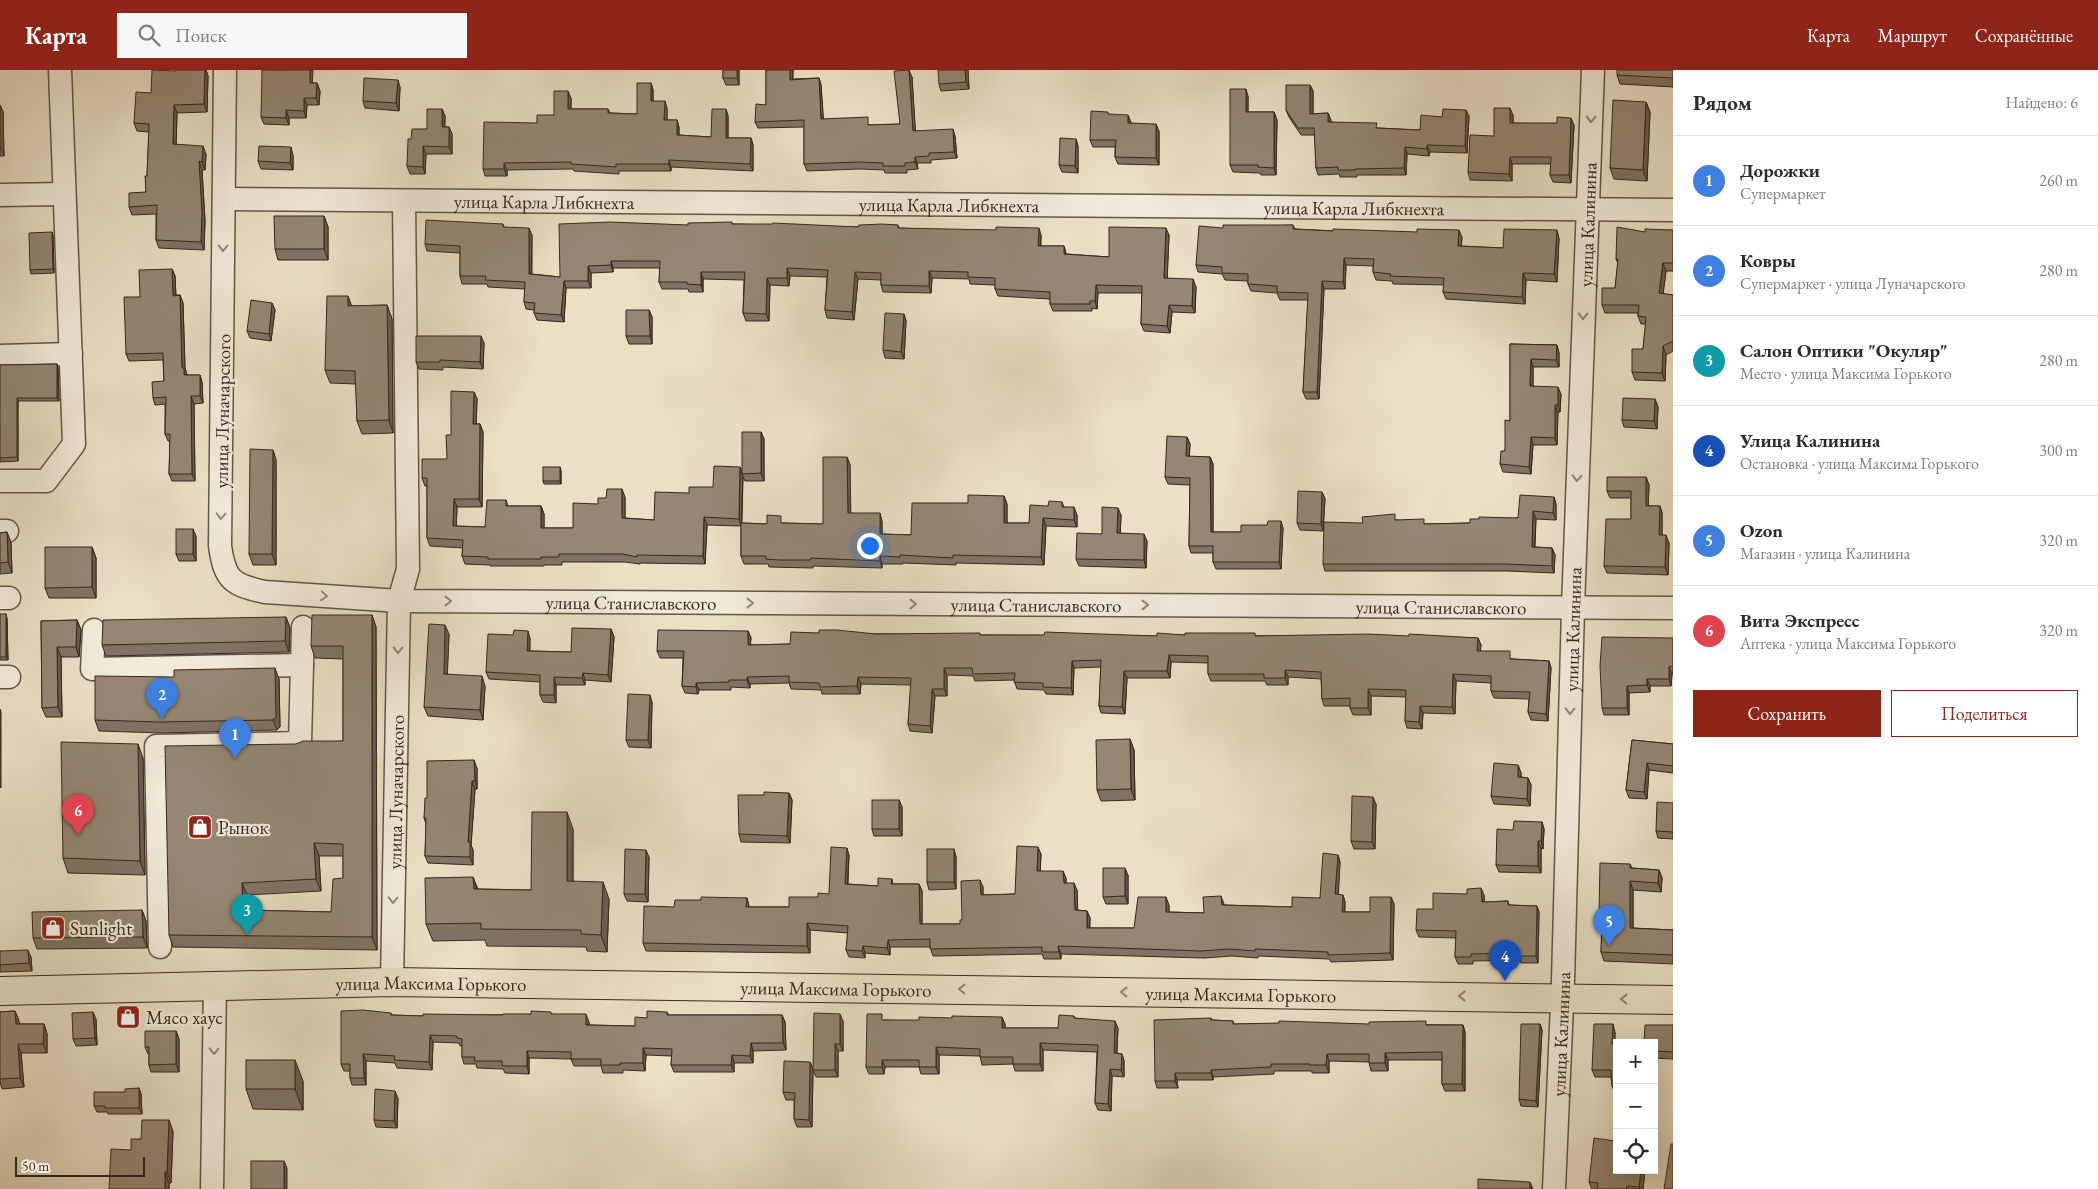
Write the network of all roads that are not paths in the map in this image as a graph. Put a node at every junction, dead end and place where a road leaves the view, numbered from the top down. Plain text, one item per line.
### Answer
1 (60, 70) edge
2 (225, 70) edge
3 (1592, 70) edge
4 (64, 194) junction
5 (0, 195) edge
6 (224, 199) junction
7 (404, 201) junction
8 (1587, 210) junction
9 (1673, 210) edge
10 (71, 354) junction
11 (0, 356) edge
12 (0, 481) edge
13 (399, 601) junction
14 (1573, 608) junction
15 (1673, 608) edge
16 (303, 628) dead end
17 (94, 630) dead end
18 (302, 665) junction
19 (160, 947) dead end
20 (392, 982) junction
21 (215, 985) junction
22 (0, 991) edge
23 (1563, 997) junction
24 (1673, 1000) edge
25 (212, 1189) edge
26 (1554, 1189) edge

1 - 4 street
2 - 6 street, улица Луначарского
3 -> 8 street, улица Калинина
4 - 5 street
4 - 10 street
6 - 7 street, улица Карла Либкнехта
6 -> 13 street, улица Луначарского
7 - 8 street, улица Карла Либкнехта
7 - 13 street, улица Луначарского
8 - 9 street, улица Карла Либкнехта
8 -> 14 street, улица Калинина
10 - 11 street
10 - 12 street
13 -> 14 street, улица Станиславского
13 -> 20 street, улица Луначарского
14 - 15 street, улица Станиславского
14 -> 23 street, улица Калинина
16 - 18 street
17 - 18 street
18 - 19 street
20 - 21 main road, улица Максима Горького
23 -> 20 main road, улица Максима Горького
21 - 22 main road, улица Максима Горького
21 -> 25 street
24 -> 23 main road, улица Максима Горького
23 - 26 street, улица Калинина

